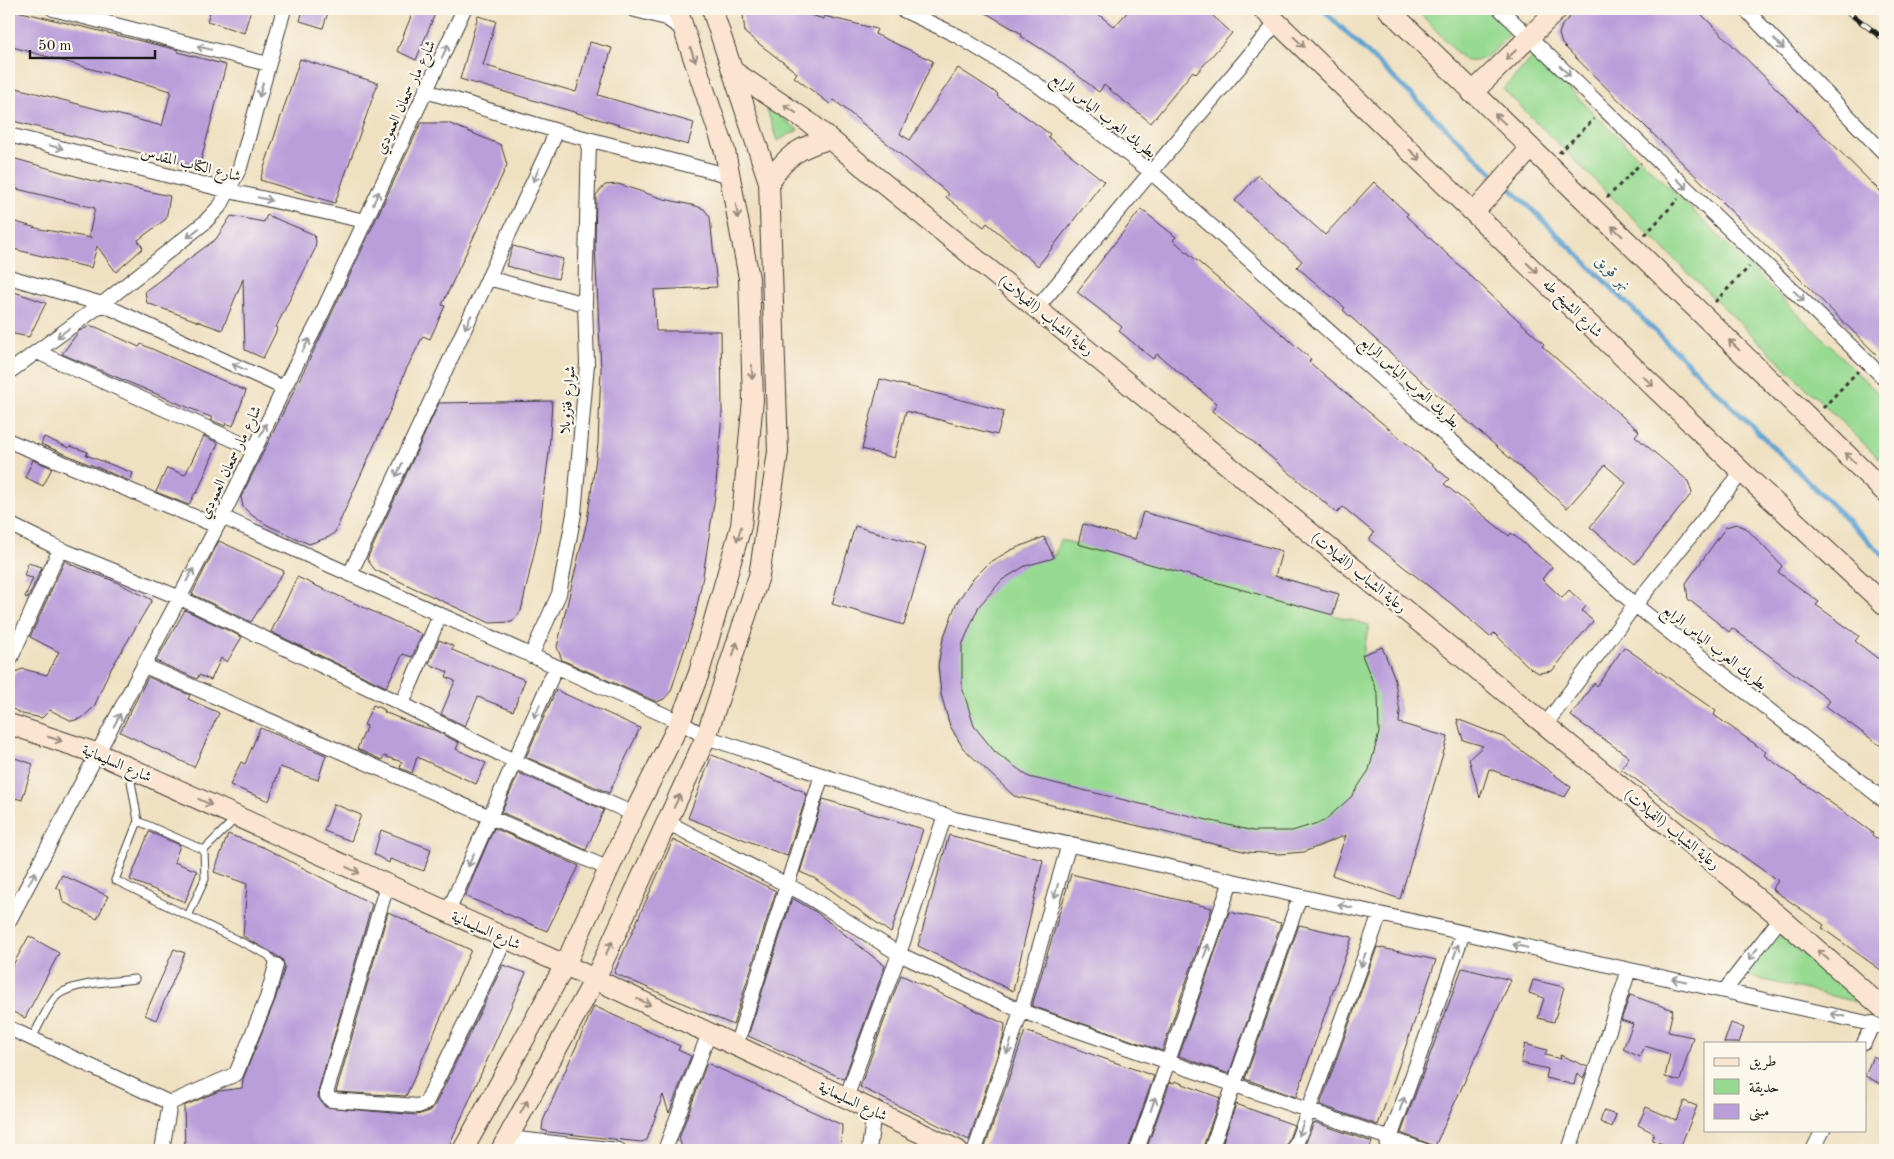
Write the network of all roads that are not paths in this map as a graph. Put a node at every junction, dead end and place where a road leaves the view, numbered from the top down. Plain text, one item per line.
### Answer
1 (53, 9) edge
2 (284, 9) edge
3 (464, 9) edge
4 (632, 9) edge
5 (677, 9) edge
6 (712, 9) edge
7 (901, 9) edge
8 (1263, 9) edge
9 (1388, 9) edge
10 (1500, 9) edge
11 (1558, 9) edge
12 (1745, 9) edge
13 (1278, 22) junction
14 (684, 30) junction
15 (1530, 38) junction
16 (268, 64) junction
17 (733, 71) junction
18 (426, 91) junction
19 (1472, 92) junction
20 (557, 131) junction
21 (9, 135) edge
22 (829, 139) junction
23 (589, 140) junction
24 (1531, 148) junction
25 (1885, 154) edge
26 (1151, 172) junction
27 (731, 176) junction
28 (769, 182) junction
29 (229, 191) junction
30 (1474, 212) junction
31 (365, 221) junction
32 (9, 276) edge
33 (488, 278) junction
34 (102, 304) junction
35 (585, 304) junction
36 (1037, 308) junction
37 (37, 352) junction
38 (9, 372) edge
39 (1885, 379) edge
40 (284, 388) junction
41 (9, 441) edge
42 (254, 449) junction
43 (1742, 472) junction
44 (1885, 492) edge
45 (219, 522) junction
46 (9, 524) edge
47 (60, 549) junction
48 (350, 574) junction
49 (178, 597) junction
50 (1635, 605) junction
51 (1885, 605) edge
52 (440, 615) junction
53 (531, 656) junction
54 (9, 662) edge
55 (145, 666) junction
56 (556, 667) junction
57 (402, 704) junction
58 (680, 722) junction
59 (9, 724) edge
60 (1545, 724) junction
61 (706, 737) junction
62 (99, 754) junction
63 (514, 761) junction
64 (129, 767) junction
65 (822, 775) junction
66 (1885, 801) edge
67 (634, 814) junction
68 (945, 815) junction
69 (238, 817) junction
70 (490, 817) junction
71 (138, 821) junction
72 (667, 822) junction
73 (1069, 844) junction
74 (204, 850) junction
75 (609, 869) junction
76 (1231, 881) junction
77 (387, 885) junction
78 (788, 886) junction
79 (1300, 896) junction
80 (448, 912) junction
81 (1380, 914) junction
82 (188, 916) junction
83 (1781, 918) junction
84 (9, 919) edge
85 (1463, 933) junction
86 (506, 938) junction
87 (899, 954) junction
88 (276, 965) joint
89 (565, 965) junction
90 (1629, 970) junction
91 (594, 979) junction
92 (135, 980) dead end
93 (1725, 990) junction
94 (1021, 1011) junction
95 (1881, 1020) edge
96 (9, 1028) edge
97 (709, 1033) junction
98 (32, 1038) junction
99 (1865, 1042) edge
100 (736, 1046) junction
101 (1167, 1062) junction
102 (1233, 1084) junction
103 (846, 1098) junction
104 (170, 1103) junction
105 (1308, 1110) junction
106 (874, 1111) junction
107 (1822, 1132) edge
108 (504, 1144) edge
109 (1388, 1144) edge
110 (162, 1150) edge
111 (463, 1150) edge
112 (619, 1150) edge
113 (665, 1150) edge
114 (869, 1150) edge
115 (957, 1150) edge
116 (975, 1150) edge
117 (1137, 1150) edge
118 (1211, 1150) edge
119 (1294, 1150) edge
120 (1423, 1150) edge
121 (1569, 1150) edge
122 (1813, 1150) edge

16 -> 1 street
2 - 16 street
18 -> 3 street, شارع مار سمعان العمودي
4 - 14 street
5 - 14 main road
6 - 17 main road
7 - 26 street, بطريك العرب الياس الرابع
8 - 13 main road, شارع الشيخ طه
9 - 19 main road
10 - 15 street
11 - 15 main road
12 -> 25 street
13 - 26 street
13 -> 30 main road, شارع الشيخ طه
14 -> 27 main road
15 -> 19 main road
15 -> 39 street
16 -> 29 street
22 -> 17 main road, رعاية الشباب (الفيلات)
17 - 28 main road
18 - 20 street
31 -> 18 street, شارع مار سمعان العمودي
24 -> 19 main road
20 - 23 street
20 -> 33 street
21 -> 29 street, شارع الكتاب المقدس
22 - 28 main road
22 - 36 main road, رعاية الشباب (الفيلات)
23 - 27 street
23 - 35 street, شوارع فنزويلا
24 - 30 main road
44 -> 24 main road
26 - 36 street
26 - 50 street, بطريك العرب الياس الرابع
27 -> 58 main road
61 -> 28 main road
29 -> 31 street, شارع الكتاب المقدس
29 -> 34 street
30 -> 43 main road, شارع الشيخ طه
40 -> 31 street, شارع مار سمعان العمودي
32 - 34 street
33 - 35 street
33 -> 48 street
34 -> 37 street
40 -> 34 street
35 - 53 street, شوارع فنزويلا
36 - 60 main road, رعاية الشباب (الفيلات)
37 - 38 street
37 - 42 street
42 -> 40 street, شارع مار سمعان العمودي
41 - 45 street
42 - 45 street, شارع مار سمعان العمودي
43 - 50 street
43 - 51 main road, شارع الشيخ طه
45 - 48 street
49 -> 45 street, شارع مار سمعان العمودي
46 - 47 street
47 - 49 street
47 - 54 street
48 - 52 street
49 - 55 street, شارع مار سمعان العمودي
49 - 57 street
50 - 60 street
50 - 66 street, بطريك العرب الياس الرابع
52 - 53 street
52 - 57 street
53 - 56 street
62 -> 55 street, شارع مار سمعان العمودي
55 - 70 street
56 - 58 street
56 -> 63 street
57 - 63 street
58 - 61 street
58 - 67 main road
59 -> 62 main road, شارع السليمانية
60 - 83 main road, رعاية الشباب (الفيلات)
61 - 65 street
72 -> 61 main road
62 - 64 main road, شارع السليمانية
84 -> 62 street, شارع مار سمعان العمودي
63 - 67 street
63 - 70 street
64 -> 69 main road, شارع السليمانية
64 - 71 lane
65 - 68 street
65 - 78 street
67 - 75 main road
68 - 73 street
68 - 87 street
69 - 74 lane
69 -> 77 main road, شارع السليمانية
70 - 75 street
70 -> 80 street
71 - 74 lane
71 - 82 lane
72 - 78 street
91 -> 72 main road
73 - 76 street
73 -> 94 street
74 - 82 lane
75 - 89 main road
76 - 79 street
101 -> 76 street
77 - 80 main road, شارع السليمانية
77 - 86 street
78 - 87 street
78 - 100 street
81 -> 79 street
79 - 102 street
80 - 86 main road, شارع السليمانية
81 - 85 street
81 -> 105 street
82 - 88 lane
83 -> 93 street
95 -> 83 main road, رعاية الشباب (الفيلات)
90 -> 85 street
109 -> 85 street
86 - 89 main road, شارع السليمانية
87 - 94 street
87 - 103 street
88 - 104 street
89 - 91 main road, شارع السليمانية
89 - 111 main road
93 -> 90 street
90 - 121 street
91 -> 97 main road, شارع السليمانية
108 -> 91 main road
92 - 98 lane
95 -> 93 street
94 - 101 street
94 -> 116 street
95 - 99 street
96 - 98 street
97 - 100 main road, شارع السليمانية
97 - 113 street
98 - 104 street
100 - 103 main road, شارع السليمانية
101 - 102 street
117 -> 101 street
102 - 105 street
102 - 118 street
103 - 106 main road, شارع السليمانية
104 - 110 street
105 - 109 street
105 -> 119 street
106 - 114 street
106 - 115 main road, شارع السليمانية
107 - 122 street
108 - 112 street
109 - 120 street

